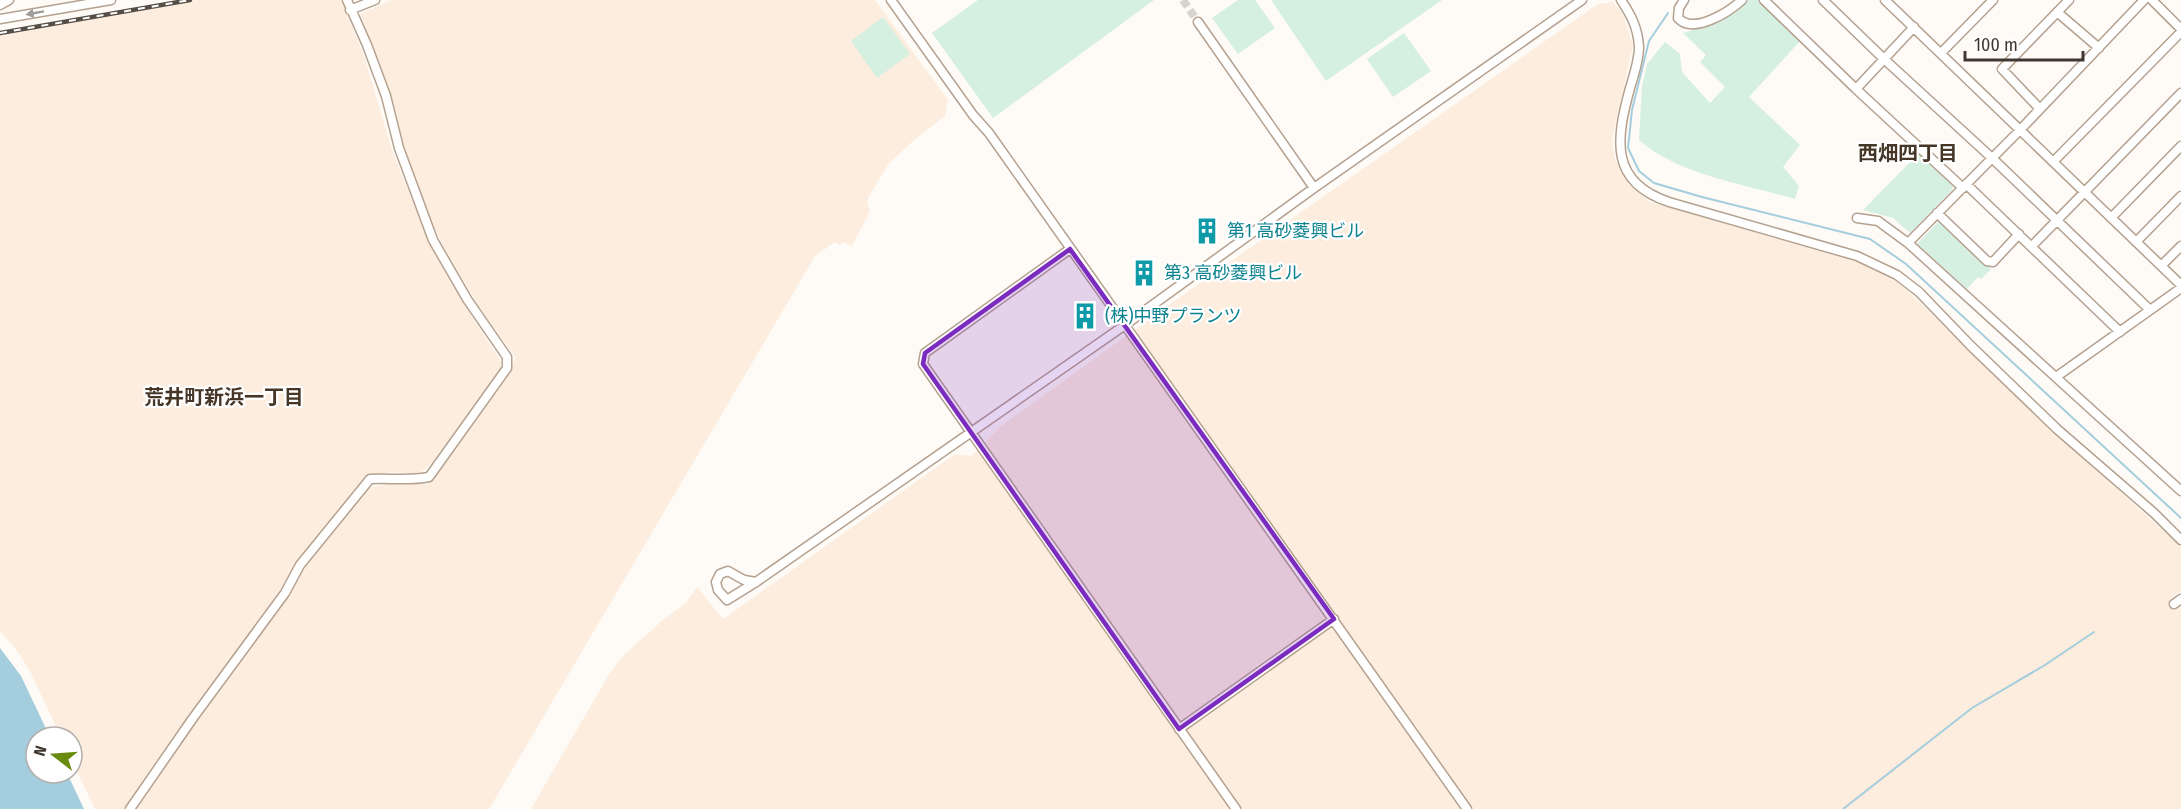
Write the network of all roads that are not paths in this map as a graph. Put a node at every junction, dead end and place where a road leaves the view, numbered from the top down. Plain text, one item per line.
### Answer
1 (9, 0) edge
2 (111, 0) edge
3 (347, 0) edge
4 (375, 0) edge
5 (891, 0) edge
6 (1582, 0) edge
7 (1621, 0) edge
8 (1684, 0) edge
9 (1742, 0) edge
10 (1764, 0) edge
11 (1823, 0) edge
12 (1993, 0) edge
13 (2069, 0) edge
14 (2144, 0) edge
15 (2152, 0) edge
16 (1890, 2) edge
17 (0, 5) edge
18 (350, 10) junction
19 (2057, 12) junction
20 (0, 19) edge
21 (1198, 22) tunnel mouth
22 (1914, 27) junction
23 (2181, 30) edge
24 (2099, 48) junction
25 (1941, 53) junction
26 (1884, 59) junction
27 (1856, 89) junction
28 (2181, 93) edge
29 (2040, 109) junction
30 (2020, 130) junction
31 (2181, 146) edge
32 (1992, 158) junction
33 (2054, 162) junction
34 (1965, 186) junction
35 (1314, 188) junction
36 (2084, 192) junction
37 (2181, 196) edge
38 (1937, 213) junction
39 (1857, 218) dead end
40 (2111, 218) junction
41 (2057, 220) junction
42 (2019, 234) junction
43 (2136, 242) junction
44 (1908, 243) junction
45 (2032, 246) junction
46 (2181, 246) edge
47 (1070, 249) junction
48 (2161, 266) junction
49 (2181, 287) edge
50 (2150, 310) junction
51 (1125, 325) junction
52 (2120, 332) junction
53 (2056, 377) junction
54 (970, 431) junction
55 (2181, 491) edge
56 (2181, 540) edge
57 (756, 582) junction
58 (1334, 619) junction
59 (1179, 729) junction
60 (130, 809) edge
61 (1236, 809) edge
62 (1467, 809) edge

1 - 17 street
2 -> 20 street
3 - 18 street
4 - 18 street
5 - 47 street
6 - 35 street
7 - 56 street
8 - 9 street
10 - 27 street
11 - 26 street
12 - 25 street
13 - 19 street
14 - 24 street
15 - 23 street
16 - 22 street
18 - 60 street
19 - 24 street
19 - 29 street
21 - 35 street
22 - 25 street
22 - 26 street
23 - 33 street
24 - 29 street
25 - 30 street
26 - 27 street
26 - 32 street
27 - 34 street
28 - 36 street
29 - 30 street
30 - 32 street
30 - 33 street
31 - 40 street
32 - 34 street
32 - 41 street
33 - 36 street
34 - 38 street
34 - 42 street
35 - 51 street
36 - 40 street
36 - 41 street
37 - 43 street
38 - 42 street
38 - 44 street
39 - 44 street
40 - 43 street
41 - 45 street
41 - 50 street
42 - 45 street
43 - 48 street
44 - 53 street
45 - 52 street
46 - 48 street
47 - 51 street
47 - 54 street
48 - 49 street
49 - 50 street
50 - 52 street
51 - 54 street
51 - 58 street
52 - 53 street
53 - 55 street
54 - 57 street
54 - 59 street
57 - 57 street
58 - 59 street
58 - 62 street
59 - 61 street

